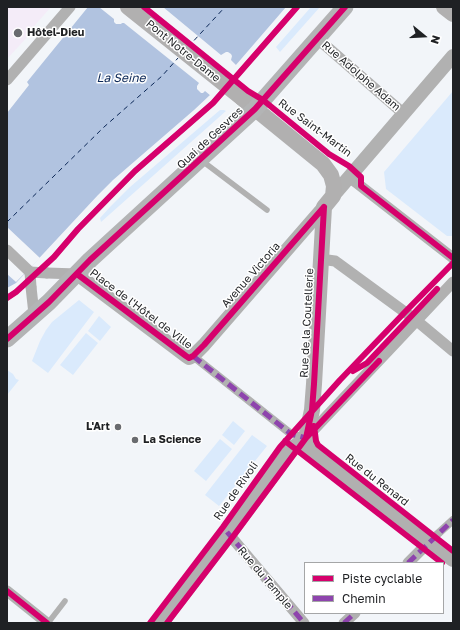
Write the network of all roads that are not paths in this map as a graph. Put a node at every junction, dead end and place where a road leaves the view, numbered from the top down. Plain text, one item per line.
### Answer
1 (70, 7) edge
2 (128, 7) edge
3 (297, 7) edge
4 (345, 7) edge
5 (444, 7) edge
6 (453, 14) edge
7 (318, 39) junction
8 (453, 56) edge
9 (7, 80) edge
10 (255, 109) junction
11 (404, 114) junction
12 (201, 160) junction
13 (349, 177) junction
14 (328, 201) junction
15 (267, 210) dead end
16 (7, 250) edge
17 (54, 257) dead end
18 (453, 258) edge
19 (320, 259) junction
20 (30, 272) junction
21 (77, 274) junction
22 (453, 282) edge
23 (16, 292) dead end
24 (7, 298) edge
25 (34, 314) junction
26 (414, 319) junction
27 (7, 338) edge
28 (453, 351) edge
29 (193, 356) junction
30 (306, 438) junction
31 (453, 520) edge
32 (227, 532) junction
33 (430, 541) junction
34 (453, 559) edge
35 (409, 562) edge
36 (7, 591) edge
37 (65, 601) dead end
38 (354, 614) edge
39 (48, 623) edge
40 (157, 623) edge
41 (166, 623) edge
42 (304, 623) edge
43 (344, 623) edge

1 - 9 street
2 - 10 main road, Pont Notre-Dame, bridge
3 - 17 lane
4 - 7 main road, Quai de Gesvres
5 - 6 main road
7 - 10 main road, Quai de Gesvres
7 - 11 street, Rue Adolphe Adam
8 - 11 street, Avenue Victoria
10 - 12 main road, Quai de Gesvres
10 - 14 main road, Rue Saint-Martin
11 - 13 street, Avenue Victoria
12 - 15 lane
12 - 21 main road, Quai de Gesvres
13 - 14 street, Avenue Victoria
13 - 18 street
14 - 19 main road, Rue de la Coutellerie
14 - 29 street, Avenue Victoria
16 - 20 street
19 - 26 street
19 - 30 main road, Rue de la Coutellerie
20 - 21 street, bridge
20 - 25 street, bridge
21 - 25 main road, Quai de Gesvres
21 - 29 street, Place de l'Hôtel de Ville
22 - 26 street, Rue de Rivoli
23 - 24 lane
25 - 27 main road, Quai de Gesvres
26 - 28 street
26 - 30 street, Rue de Rivoli
29 - 30 street, Place de l'Hôtel de Ville
30 - 32 street, Rue de Rivoli
30 - 33 main road, Rue du Renard
31 - 33 street
32 - 40 street, Rue de Rivoli
32 - 41 lane, Rue de Rivoli
32 - 42 street, Rue du Temple
33 - 34 main road, Rue du Renard
33 - 35 street
36 - 39 street
37 - 39 lane
38 - 43 street

